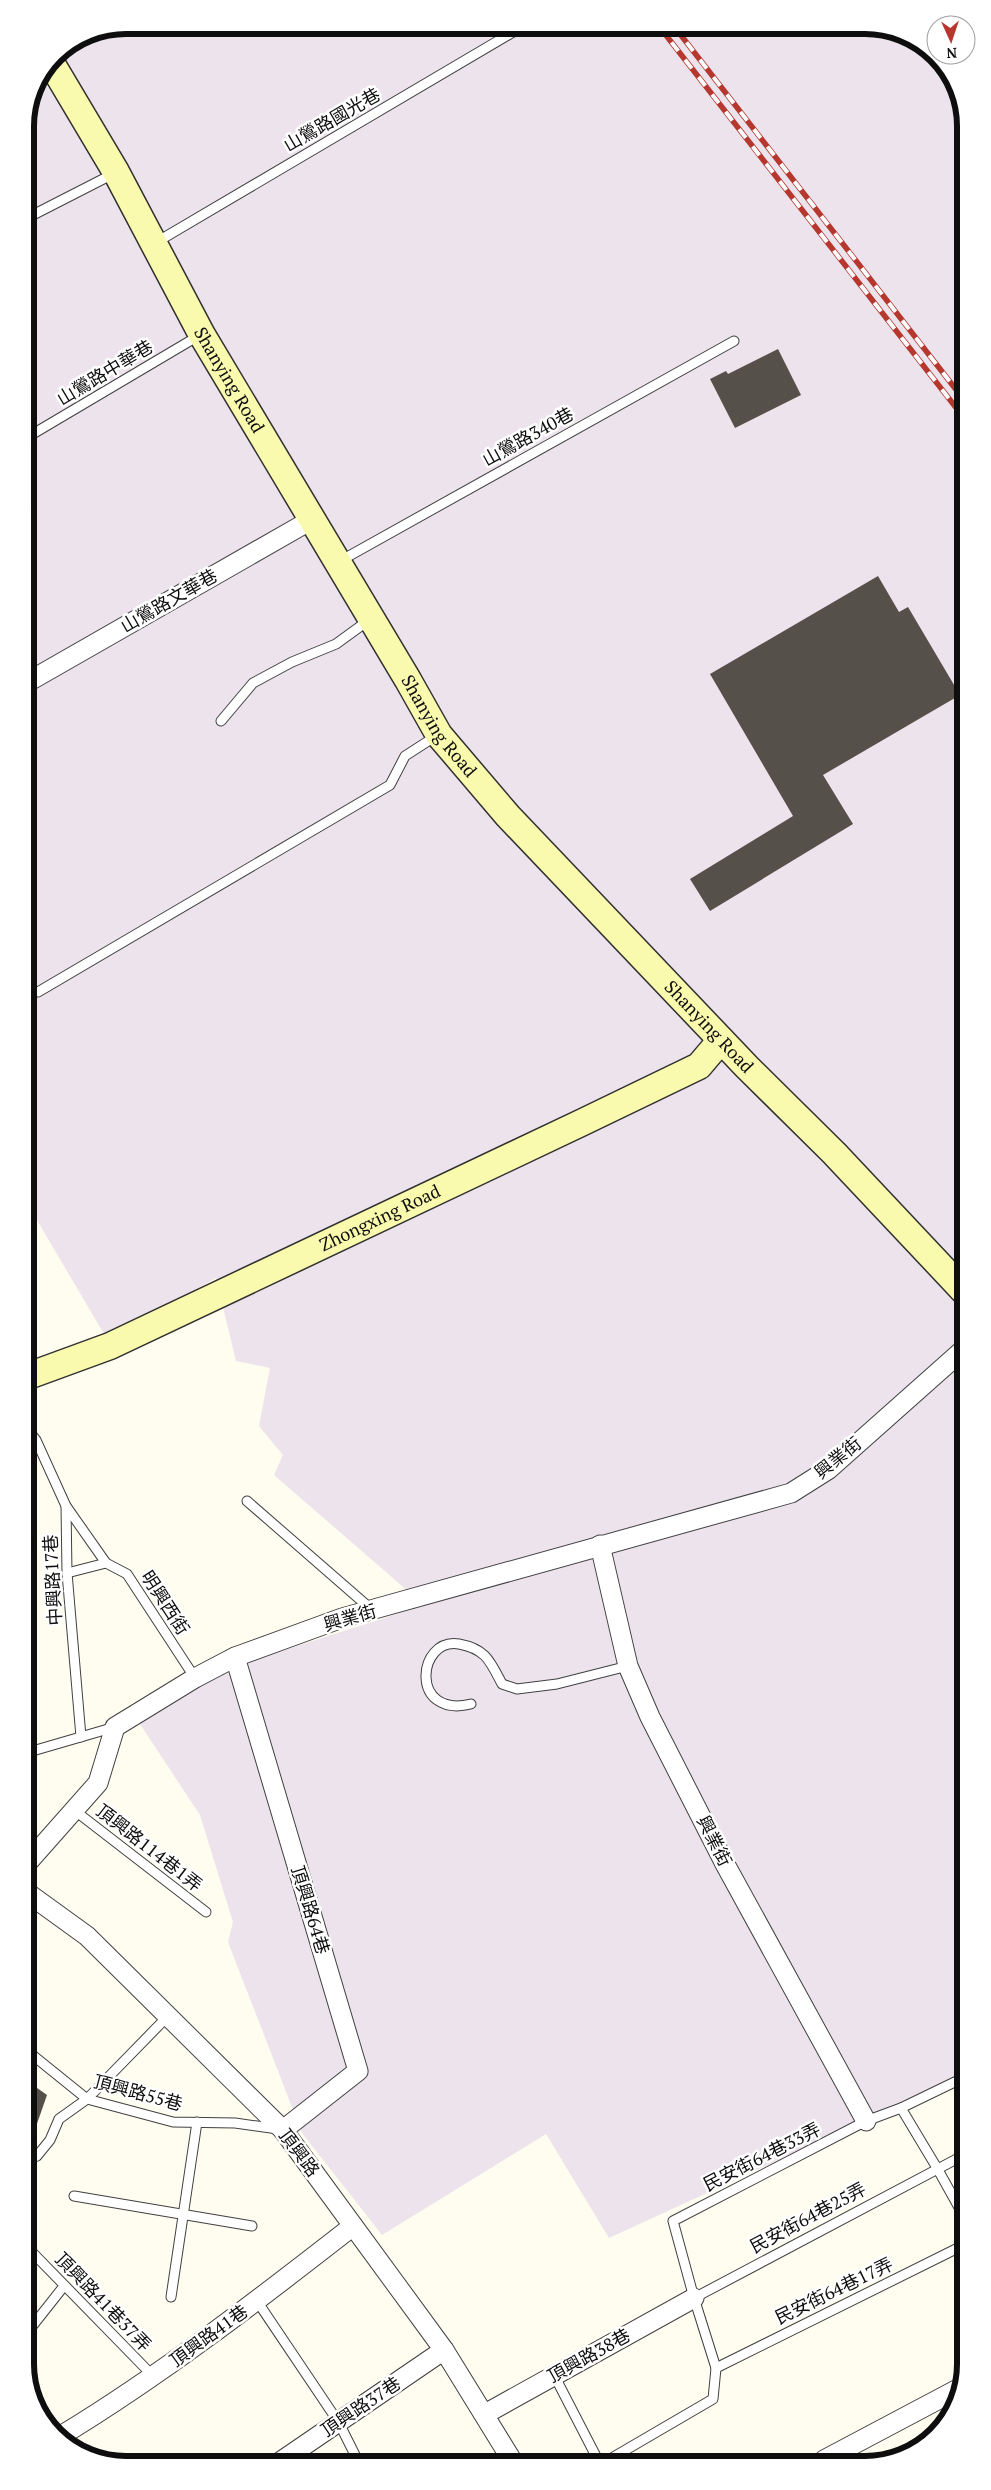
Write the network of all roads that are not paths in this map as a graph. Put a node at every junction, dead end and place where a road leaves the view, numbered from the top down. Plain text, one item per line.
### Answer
1 (510, 34) edge
2 (54, 68) edge
3 (116, 172) junction
4 (34, 214) edge
5 (154, 243) junction
6 (202, 334) junction
7 (734, 341) dead end
8 (34, 433) edge
9 (311, 520) junction
10 (337, 562) junction
11 (371, 618) junction
12 (34, 677) edge
13 (221, 721) dead end
14 (438, 735) junction
15 (38, 992) dead end
16 (721, 1040) junction
17 (957, 1283) edge
18 (957, 1355) edge
19 (34, 1374) edge
20 (34, 1438) edge
21 (247, 1501) dead end
22 (66, 1506) junction
23 (600, 1546) junction
24 (106, 1563) junction
25 (67, 1573) junction
26 (374, 1611) junction
27 (235, 1657) junction
28 (628, 1666) junction
29 (195, 1678) junction
30 (471, 1704) dead end
31 (115, 1728) junction
32 (81, 1737) junction
33 (34, 1751) edge
34 (73, 1809) junction
35 (34, 1855) edge
36 (34, 1898) edge
37 (206, 1912) dead end
38 (168, 2016) junction
39 (34, 2056) edge
40 (957, 2081) edge
41 (87, 2099) junction
42 (901, 2108) junction
43 (866, 2121) junction
44 (197, 2122) junction
45 (283, 2130) junction
46 (34, 2157) edge
47 (957, 2158) edge
48 (938, 2168) junction
49 (74, 2196) dead end
50 (957, 2203) edge
51 (183, 2214) junction
52 (252, 2226) dead end
53 (353, 2226) junction
54 (957, 2248) edge
55 (34, 2254) edge
56 (64, 2286) junction
57 (171, 2297) dead end
58 (694, 2298) junction
59 (257, 2301) junction
60 (34, 2324) edge
61 (444, 2350) junction
62 (716, 2368) junction
63 (554, 2375) junction
64 (153, 2376) junction
65 (953, 2392) edge
66 (485, 2414) junction
67 (339, 2423) junction
68 (66, 2433) edge
69 (289, 2456) edge
70 (356, 2456) edge
71 (509, 2456) edge
72 (596, 2456) edge
73 (615, 2456) edge
74 (832, 2456) edge

1 - 5 lane, 山鶯路國光巷
2 - 3 street, Shanying Road
3 - 4 lane
3 - 5 street, Shanying Road
5 - 6 street, Shanying Road
6 - 8 lane, 山鶯路中華巷
6 - 9 street, Shanying Road
7 - 10 lane, 山鶯路340巷
9 - 10 street, Shanying Road
9 - 12 street, 山鶯路文華巷
10 - 11 street, Shanying Road
11 - 13 lane
11 - 14 street, Shanying Road
14 - 15 lane
14 - 16 street, Shanying Road
16 - 17 street, Shanying Road
16 - 19 street, Zhongxing Road
18 - 23 street, 興業街
20 - 22 lane, 中興路17巷
21 - 26 lane
22 - 24 lane
22 - 25 lane, 中興路17巷
23 - 26 street, 興業街
23 - 28 street, 興業街
24 - 25 lane
24 - 29 lane, 明興西街
25 - 32 lane, 中興路17巷
26 - 27 street, 興業街
27 - 29 street, 興業街
27 - 45 street, 頂興路64巷
28 - 30 lane
28 - 43 street, 興業街
29 - 31 street, 興業街
31 - 32 lane
31 - 34 street
32 - 33 lane
34 - 35 street
34 - 37 lane, 頂興路114巷1弄
36 - 38 street, 頂興路
38 - 41 lane
38 - 45 street, 頂興路
39 - 41 lane, 頂興路55巷
40 - 42 lane, 民安街64巷33弄
41 - 44 lane, 頂興路55巷
41 - 46 lane
42 - 43 lane, 民安街64巷33弄
42 - 48 lane
43 - 58 lane, 民安街64巷33弄
44 - 45 lane, 頂興路55巷
44 - 51 lane
45 - 53 street, 頂興路
47 - 48 lane, 民安街64巷25弄
48 - 50 lane
48 - 58 lane, 民安街64巷25弄
49 - 51 lane
51 - 52 lane
51 - 57 lane
53 - 59 street, 頂興路41巷
53 - 61 street, 頂興路
54 - 62 lane, 民安街64巷17弄
55 - 56 lane, 頂興路41巷37弄
56 - 60 lane
56 - 64 lane, 頂興路41巷37弄
58 - 62 lane
58 - 63 street, 頂興路38巷
59 - 64 street, 頂興路41巷
59 - 67 lane
61 - 66 street, 頂興路
61 - 67 street, 頂興路37巷
62 - 73 lane
63 - 66 street, 頂興路38巷
63 - 72 lane
64 - 68 street, 頂興路41巷
65 - 74 street
66 - 71 street, 頂興路
67 - 69 street, 頂興路37巷
67 - 70 lane

